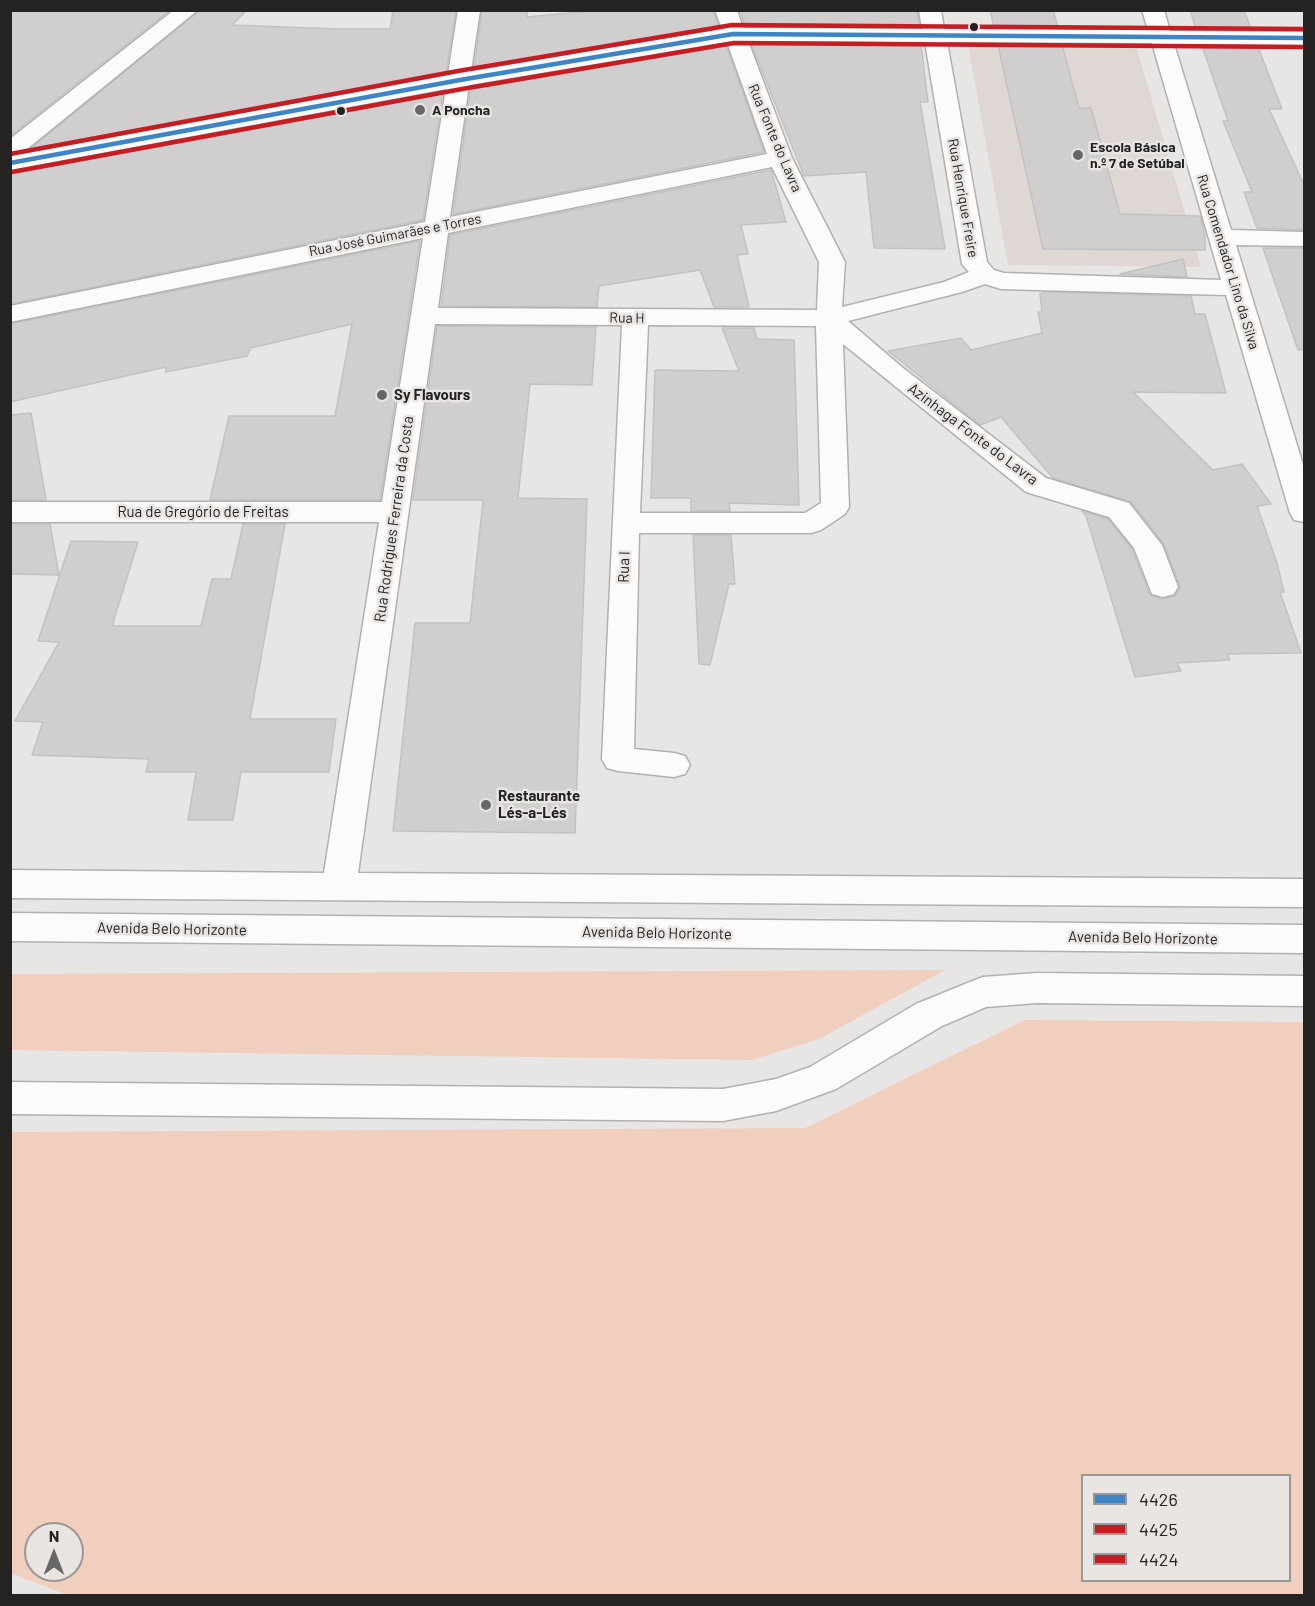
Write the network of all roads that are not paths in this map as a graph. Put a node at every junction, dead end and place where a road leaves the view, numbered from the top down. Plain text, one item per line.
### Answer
1 (188, 10) edge
2 (469, 10) edge
3 (726, 10) edge
4 (930, 10) edge
5 (1153, 10) edge
6 (1298, 10) edge
7 (1305, 23) edge
8 (733, 34) junction
9 (934, 36) junction
10 (1160, 37) junction
11 (1305, 38) edge
12 (460, 80) junction
13 (10, 151) edge
14 (780, 158) junction
15 (10, 163) edge
16 (438, 227) junction
17 (1220, 237) junction
18 (1305, 238) edge
19 (985, 275) junction
20 (1236, 288) junction
21 (10, 314) edge
22 (424, 316) junction
23 (829, 318) junction
24 (635, 319) junction
25 (10, 512) edge
26 (395, 512) junction
27 (1305, 513) edge
28 (625, 522) junction
29 (1163, 587) dead end
30 (674, 765) dead end
31 (10, 884) edge
32 (339, 886) junction
33 (1305, 893) edge
34 (10, 927) edge
35 (1305, 939) edge
36 (1305, 991) edge
37 (10, 1098) edge

1 - 13 street
2 - 12 street, Rua Rodrigues Ferreira da Costa
3 - 8 street, Rua Fonte do Lavra
4 - 9 street, Rua Henrique Freire
5 - 10 street, Rua Comendador Lino da Silva
6 - 7 street
8 - 9 street
8 - 12 street
8 - 14 street, Rua Fonte do Lavra
9 - 10 street
9 - 19 street, Rua Henrique Freire
10 - 11 street
10 - 17 street, Rua Comendador Lino da Silva
12 - 15 street
12 - 16 street, Rua Rodrigues Ferreira da Costa
14 - 16 street, Rua José Guimarães e Torres
14 - 23 street, Rua Fonte do Lavra
16 - 21 street, Rua José Guimarães e Torres
16 - 22 street, Rua Rodrigues Ferreira da Costa
17 - 18 street
17 - 20 street, Rua Comendador Lino da Silva
19 - 20 street, Rua Henrique Freire
19 - 23 street, Rua H
20 - 27 street, Rua Comendador Lino da Silva
22 - 24 street, Rua H
22 - 26 street, Rua Rodrigues Ferreira da Costa
23 - 24 street, Rua H
23 - 28 street
23 - 29 street, Azinhaga Fonte do Lavra
24 - 28 street, Rua I
25 - 26 street, Rua de Gregório de Freitas
26 - 32 street, Rua Rodrigues Ferreira da Costa
28 - 30 street, Rua I
31 - 32 street
32 - 33 street
34 - 35 street, Avenida Belo Horizonte
36 - 37 street

